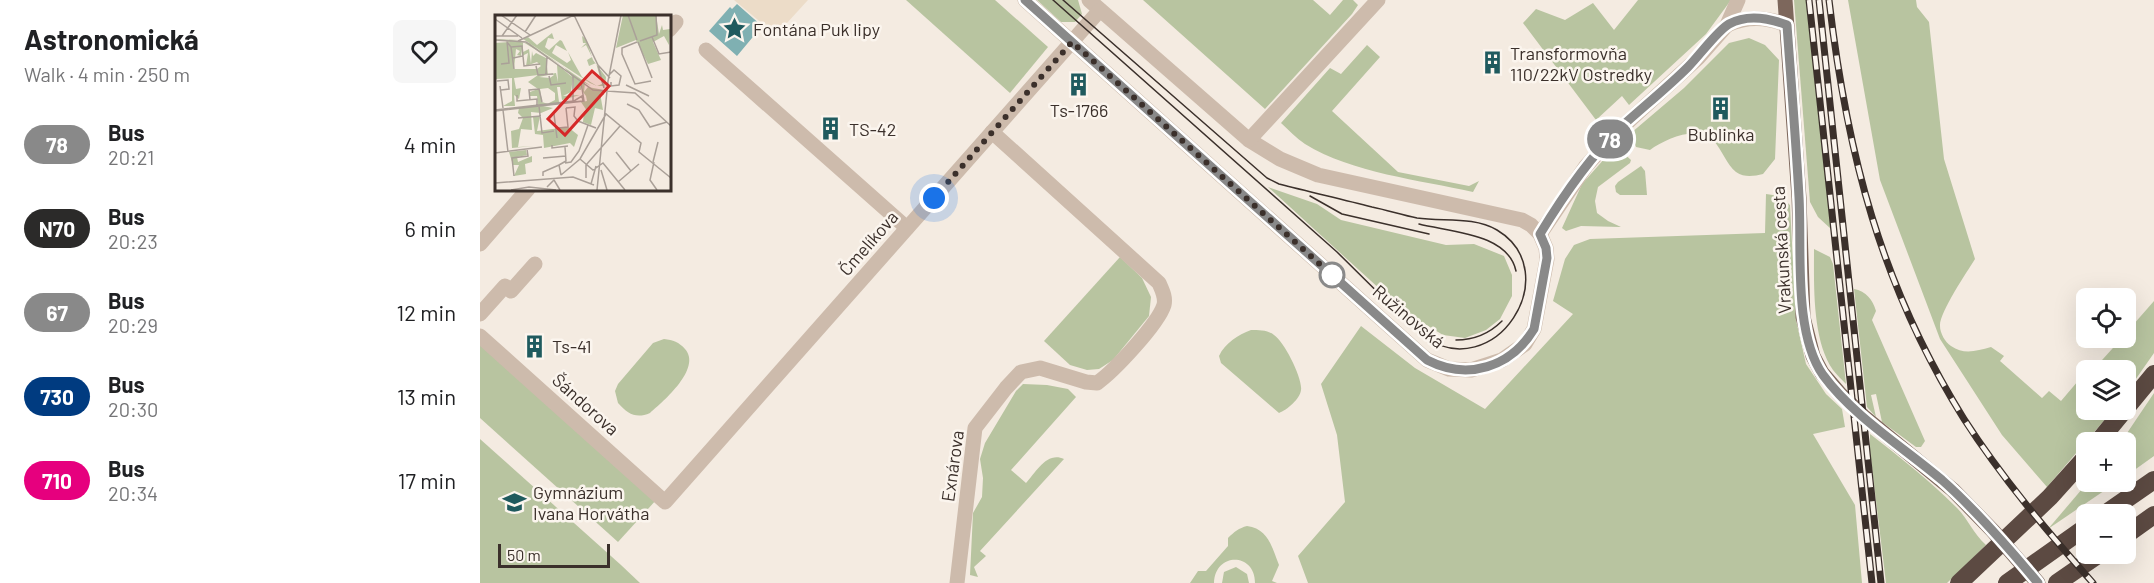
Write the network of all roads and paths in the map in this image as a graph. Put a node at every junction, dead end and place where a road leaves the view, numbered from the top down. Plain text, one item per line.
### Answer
1 (1025, 0) edge
2 (1378, 0) edge
3 (1738, 0) edge
4 (1785, 0) edge
5 (1095, 5) edge
6 (1727, 25) junction
7 (1787, 25) junction
8 (1072, 42) junction
9 (706, 50) dead end
10 (992, 132) junction
11 (1249, 140) junction
12 (527, 190) edge
13 (907, 228) junction
14 (1540, 234) junction
15 (480, 244) edge
16 (535, 264) dead end
17 (480, 314) edge
18 (480, 336) edge
19 (2154, 374) edge
20 (2107, 432) edge
21 (2076, 468) edge
22 (2154, 480) edge
23 (665, 502) joint
24 (2119, 504) edge
25 (2154, 515) edge
26 (2136, 528) edge
27 (2076, 534) edge
28 (2085, 564) edge
29 (957, 583) edge
30 (1959, 583) edge
31 (2007, 583) edge
32 (2038, 583) edge
33 (2057, 583) edge

1 - 8 street, Ružinovská
2 - 11 street
3 - 6 street
4 - 7 main road, Vrakunská cesta
5 - 8 street, Čmelíkova
5 - 11 street
6 - 7 street
6 - 14 street
7 - 32 main road, Vrakunská cesta
8 - 10 street, Čmelíkova
8 - 14 street, Ružinovská
9 - 13 street
10 - 13 street, Čmelíkova
10 - 29 street, Exnárova
11 - 14 street
12 - 15 street
13 - 23 street, Čmelíkova
16 - 17 street
18 - 23 street, Šándorova
19 - 20 highway
21 - 30 highway
22 - 24 highway
25 - 26 highway
27 - 31 highway
28 - 33 highway

